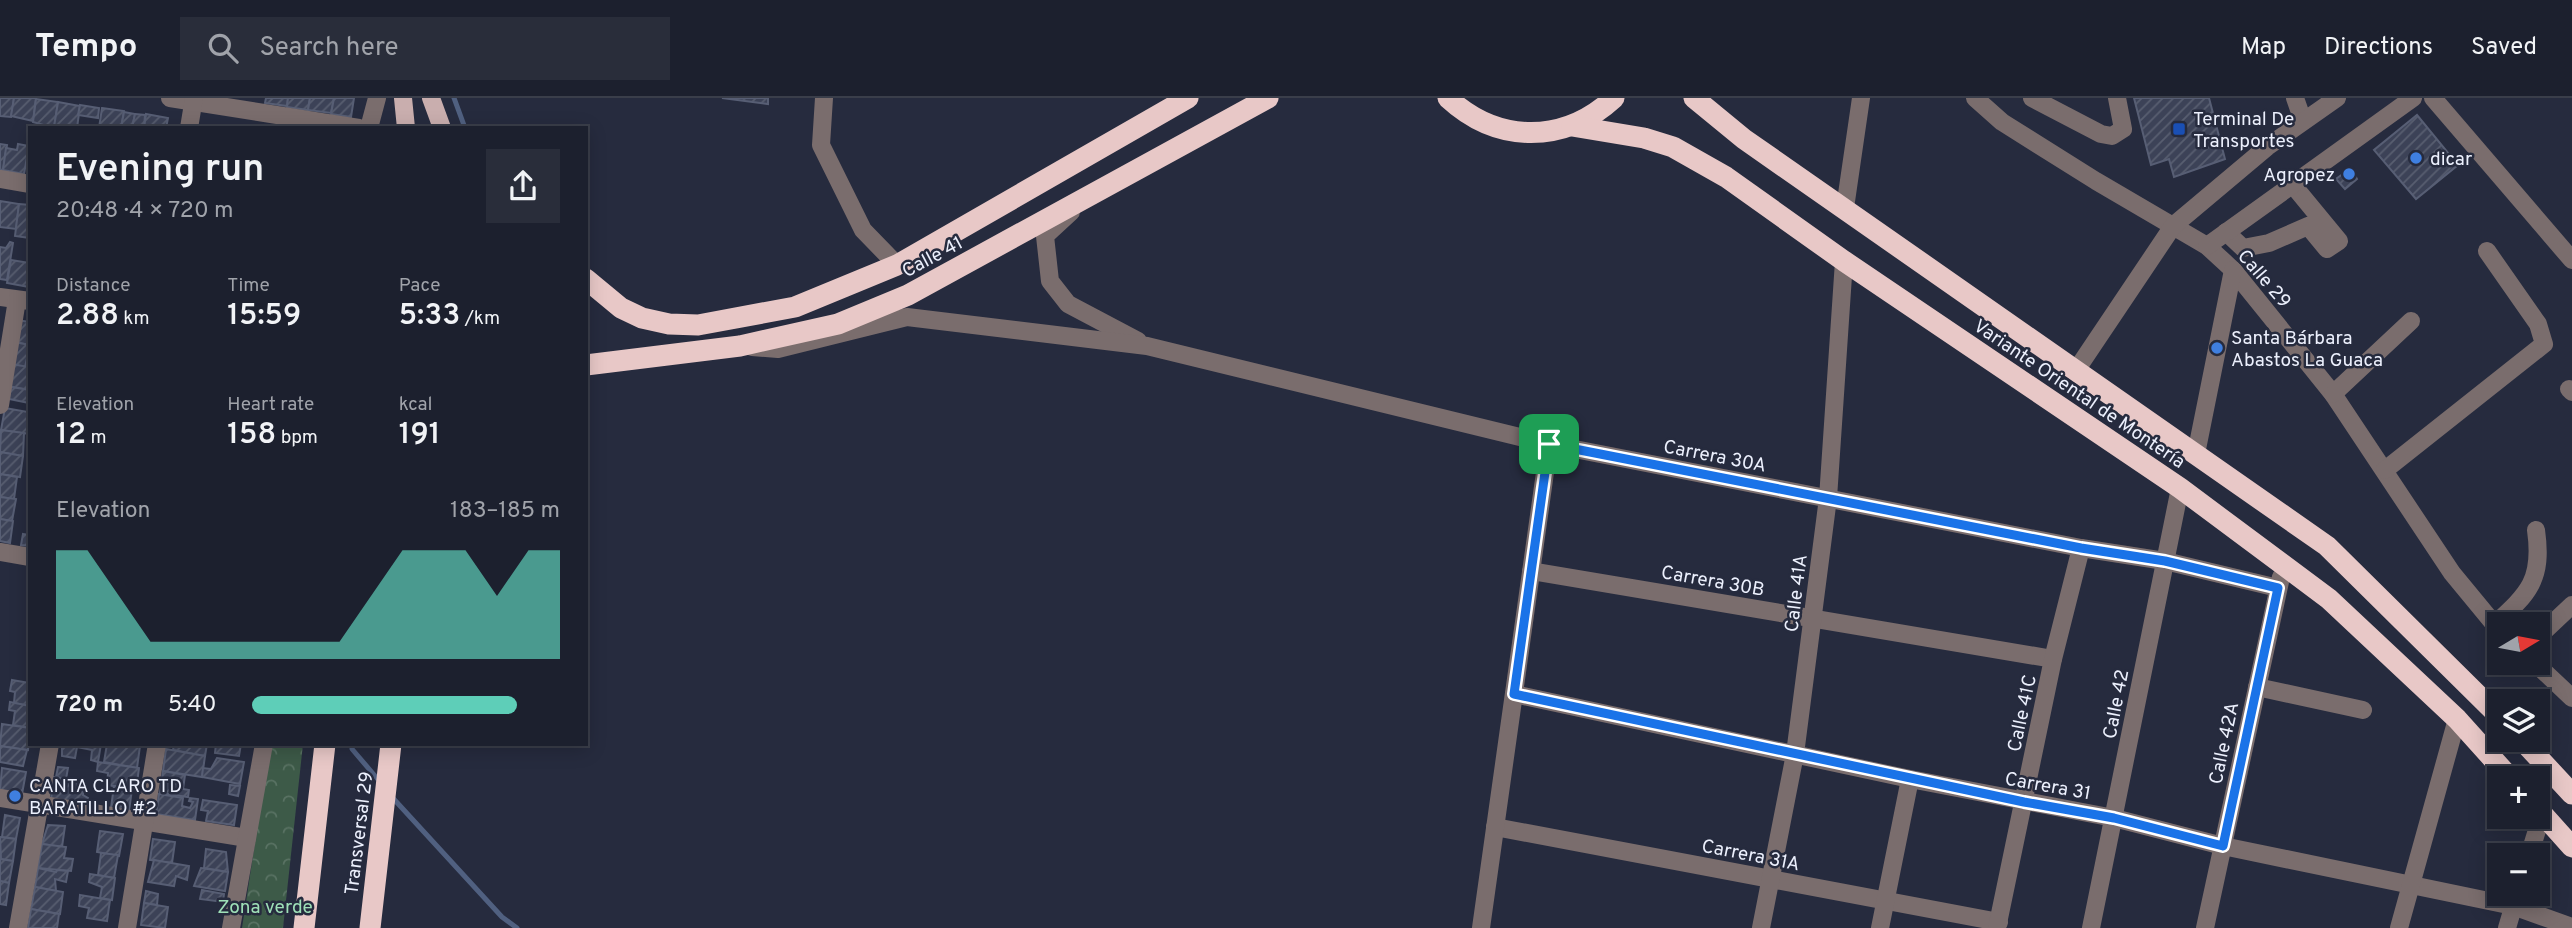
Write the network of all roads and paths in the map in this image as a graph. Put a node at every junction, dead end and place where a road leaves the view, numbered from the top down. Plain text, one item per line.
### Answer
1 (170, 98) edge
2 (377, 98) edge
3 (403, 98) edge
4 (431, 98) edge
5 (824, 98) edge
6 (1188, 98) edge
7 (1268, 98) edge
8 (1448, 98) edge
9 (1614, 98) edge
10 (1694, 98) edge
11 (1861, 98) edge
12 (1975, 98) edge
13 (2032, 98) edge
14 (2117, 98) edge
15 (2295, 98) edge
16 (2337, 98) edge
17 (2413, 98) edge
18 (2432, 98) edge
19 (194, 100) edge
20 (2303, 121) junction
21 (189, 126) edge
22 (347, 126) edge
23 (370, 126) edge
24 (406, 126) edge
25 (441, 126) edge
26 (1572, 126) junction
27 (0, 179) edge
28 (28, 184) edge
29 (2292, 184) junction
30 (1083, 201) junction
31 (1845, 208) junction
32 (2173, 226) junction
33 (2226, 232) junction
34 (2207, 246) junction
35 (2487, 251) dead end
36 (2572, 260) edge
37 (1844, 261) junction
38 (897, 265) junction
39 (2233, 270) junction
40 (588, 281) edge
41 (16, 299) edge
42 (2411, 321) dead end
43 (740, 346) junction
44 (1147, 346) junction
45 (588, 365) edge
46 (2077, 369) junction
47 (2333, 394) junction
48 (0, 405) edge
49 (1549, 444) junction
50 (2196, 454) junction
51 (2385, 470) junction
52 (2180, 488) junction
53 (1828, 498) junction
54 (2536, 530) dead end
55 (2081, 548) junction
56 (0, 552) edge
57 (28, 557) edge
58 (2165, 561) junction
59 (2283, 567) junction
60 (1531, 570) junction
61 (2278, 588) junction
62 (2572, 605) edge
63 (2510, 612) edge
64 (2487, 615) edge
65 (1813, 618) junction
66 (2550, 626) edge
67 (2053, 659) junction
68 (2549, 676) edge
69 (2257, 687) junction
70 (1514, 694) junction
71 (2572, 698) edge
72 (2487, 704) edge
73 (2363, 710) dead end
74 (2457, 719) junction
75 (50, 746) edge
76 (158, 746) edge
77 (264, 746) edge
78 (325, 746) edge
79 (391, 746) edge
80 (2533, 752) edge
81 (1795, 754) junction
82 (2499, 766) edge
83 (1910, 779) junction
84 (2572, 794) edge
85 (0, 798) edge
86 (2024, 802) junction
87 (39, 804) junction
88 (2114, 818) junction
89 (145, 821) junction
90 (2550, 822) edge
91 (1495, 827) junction
92 (247, 838) junction
93 (2223, 846) junction
94 (2572, 847) edge
95 (1771, 879) junction
96 (2412, 885) junction
97 (2487, 896) edge
98 (1885, 901) junction
99 (2513, 906) edge
100 (2528, 906) edge
101 (1998, 925) edge
102 (2572, 927) edge
103 (18, 928) edge
104 (127, 928) edge
105 (231, 928) edge
106 (304, 928) edge
107 (370, 928) edge
108 (1480, 928) edge
109 (1760, 928) edge
110 (1880, 928) edge
111 (2091, 928) edge
112 (2205, 928) edge
113 (2399, 928) edge
114 (2507, 928) edge

1 - 19 street
2 - 23 street
3 - 24 main road
4 - 25 main road
5 - 38 street
6 - 38 highway, Calle 41
7 - 30 highway, Calle 41
8 - 26 highway
9 - 26 highway
10 - 31 highway, Variante Oriental de Montería
11 - 31 street
12 - 32 street, Calle 29
13 - 14 street
15 - 20 street
16 - 20 street
17 - 29 street
18 - 36 street
19 - 21 street
19 - 22 street
20 - 32 street
26 - 37 highway, Variante Oriental de Montería
27 - 28 street
29 - 33 street
29 - 33 street
30 - 43 highway, Calle 41
30 - 44 street
31 - 46 highway, Variante Oriental de Montería
32 - 34 street, Calle 29
32 - 46 street
33 - 34 street
34 - 39 street, Calle 29
35 - 51 street
37 - 52 highway, Variante Oriental de Montería
37 - 53 street, Calle 41A
38 - 40 highway, Calle 41
39 - 47 street, Calle 29
39 - 50 street
41 - 48 street
42 - 47 street
43 - 44 street
43 - 45 highway, Calle 41
44 - 49 street, Carrera 30A
46 - 50 highway, Variante Oriental de Montería
47 - 51 street, Calle 29
49 - 53 street, Carrera 30A
49 - 60 street
50 - 72 highway, Variante Oriental de Montería
51 - 64 street, Calle 29
52 - 58 street, Calle 42
52 - 59 highway, Variante Oriental de Montería
53 - 55 street, Carrera 30A
53 - 65 street, Calle 41A
54 - 63 street
55 - 58 street, Carrera 30A
55 - 67 street, Calle 41C
56 - 57 street
58 - 61 street, Carrera 30A
58 - 88 street, Calle 42
59 - 61 street, Calle 42A
59 - 74 highway, Variante Oriental de Montería
60 - 65 street, Carrera 30B
60 - 70 street
61 - 69 street, Calle 42A
62 - 66 street
65 - 67 street, Carrera 30B
65 - 81 street, Calle 41A
67 - 86 street, Calle 41C
68 - 71 street
69 - 73 street
69 - 93 street, Calle 42A
70 - 81 street, Carrera 31
70 - 91 street
74 - 82 highway, Variante Oriental de Montería
74 - 96 street
75 - 87 street
76 - 89 street
77 - 92 street
78 - 106 highway
79 - 107 highway, Transversal 29
80 - 84 highway
81 - 83 street, Carrera 31
81 - 95 street, Calle 41A
83 - 86 street, Carrera 31
83 - 98 street
85 - 87 street
86 - 88 street, Carrera 31
86 - 101 street, Calle 41C
87 - 89 street
87 - 103 street
88 - 93 street, Carrera 31
88 - 111 street, Calle 42
89 - 92 street
89 - 104 street
90 - 94 highway
91 - 95 street, Carrera 31A
91 - 108 street
92 - 105 street
93 - 96 street, Carrera 31
93 - 112 street, Calle 42A
95 - 98 street, Carrera 31A
95 - 109 street, Calle 41A
96 - 97 street, Carrera 31
96 - 113 street
98 - 101 street, Carrera 31A
98 - 110 street
99 - 114 street
100 - 102 street, Carrera 31

